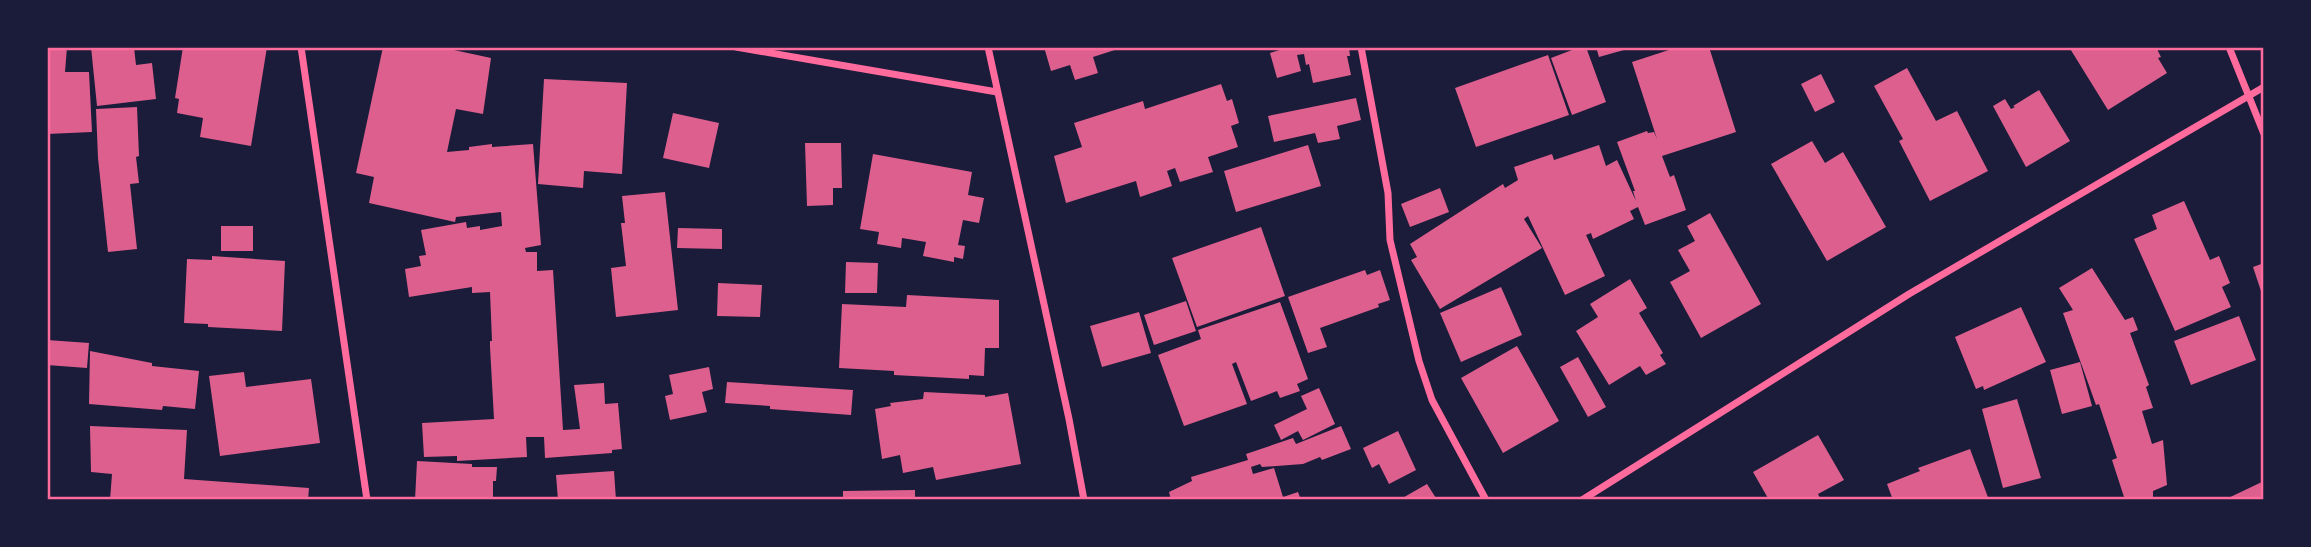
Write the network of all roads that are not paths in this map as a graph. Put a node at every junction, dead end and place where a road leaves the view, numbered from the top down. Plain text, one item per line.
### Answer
1 (301, 47) edge
2 (736, 47) edge
3 (988, 47) edge
4 (1361, 47) edge
5 (2229, 47) edge
6 (2264, 88) edge
7 (997, 92) junction
8 (2248, 96) junction
9 (2264, 134) edge
10 (367, 500) edge
11 (1084, 500) edge
12 (1486, 500) edge
13 (1582, 500) edge

1 - 10 street
2 - 7 street
3 - 7 street
4 - 12 street
5 - 8 street
6 - 8 street
7 - 11 street
8 - 9 street
8 - 13 street

